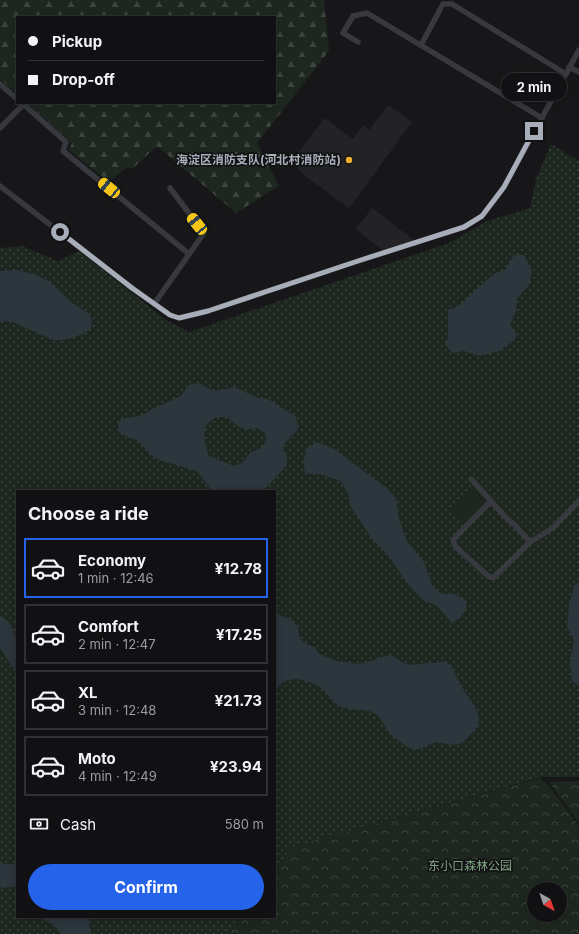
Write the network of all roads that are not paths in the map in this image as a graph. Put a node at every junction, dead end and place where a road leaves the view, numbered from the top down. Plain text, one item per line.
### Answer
1 (358, 42) dead end
2 (421, 45) junction
3 (579, 50) edge
4 (569, 67) junction
5 (579, 72) edge
6 (566, 74) junction
7 (0, 84) edge
8 (16, 98) edge
9 (23, 104) edge
10 (542, 118) junction
11 (0, 128) edge
12 (0, 186) edge
13 (170, 188) dead end
14 (189, 254) junction
15 (154, 304) junction
16 (471, 479) dead end
17 (491, 501) junction
18 (579, 501) edge
19 (530, 542) junction

1 - 2 street
2 - 6 street
2 - 10 street
3 - 4 street
4 - 5 street
4 - 6 street
6 - 10 street
7 - 8 street
9 - 11 street
9 - 14 street
10 - 15 street
12 - 15 street
13 - 14 street
14 - 15 street
16 - 17 street
17 - 19 street
17 - 19 street
18 - 19 street

